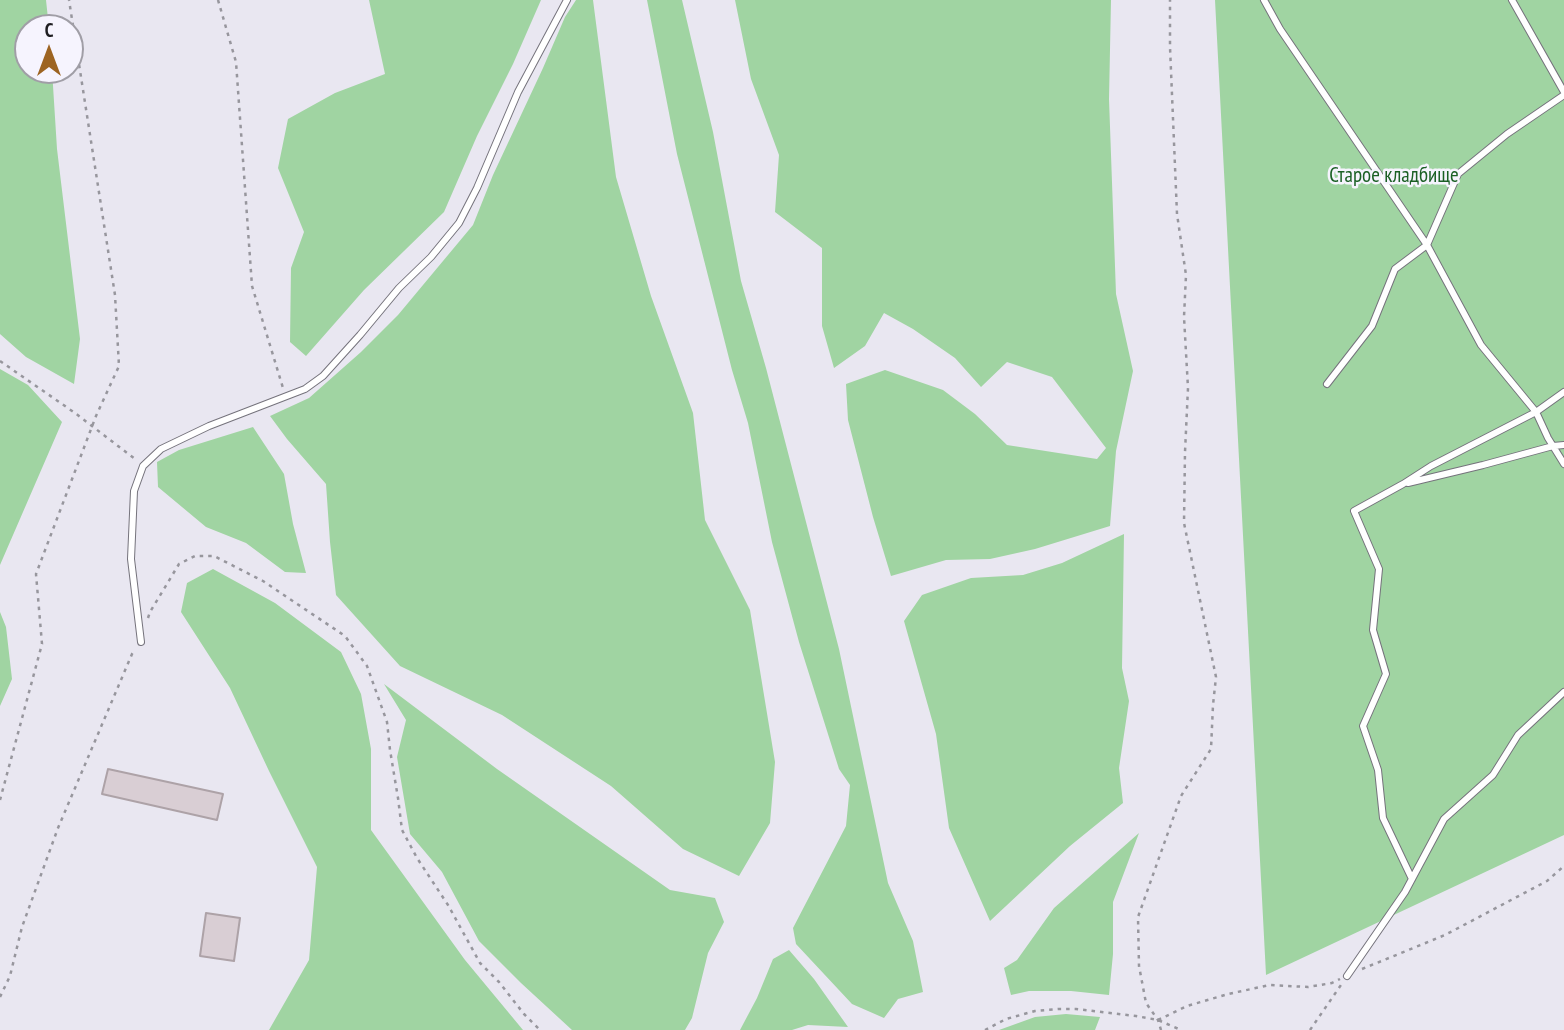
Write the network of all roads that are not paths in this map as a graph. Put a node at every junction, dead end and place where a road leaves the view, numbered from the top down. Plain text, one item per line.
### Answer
1 (567, 0) edge
2 (1264, 0) edge
3 (1512, 0) edge
4 (1564, 94) edge
5 (1427, 245) junction
6 (1326, 384) dead end
7 (1564, 392) edge
8 (1536, 412) junction
9 (1564, 445) edge
10 (1553, 446) junction
11 (1564, 464) edge
12 (1403, 484) junction
13 (141, 642) road end
14 (1564, 692) edge
15 (1412, 879) junction
16 (1347, 976) road end

1 - 13 lane
2 - 5 lane
3 - 4 lane
4 - 5 lane
5 - 6 lane
5 - 8 lane
7 - 8 lane
8 - 10 lane
8 - 12 lane
9 - 10 lane
10 - 11 lane
10 - 12 lane
12 - 15 lane
14 - 15 lane
15 - 16 lane

